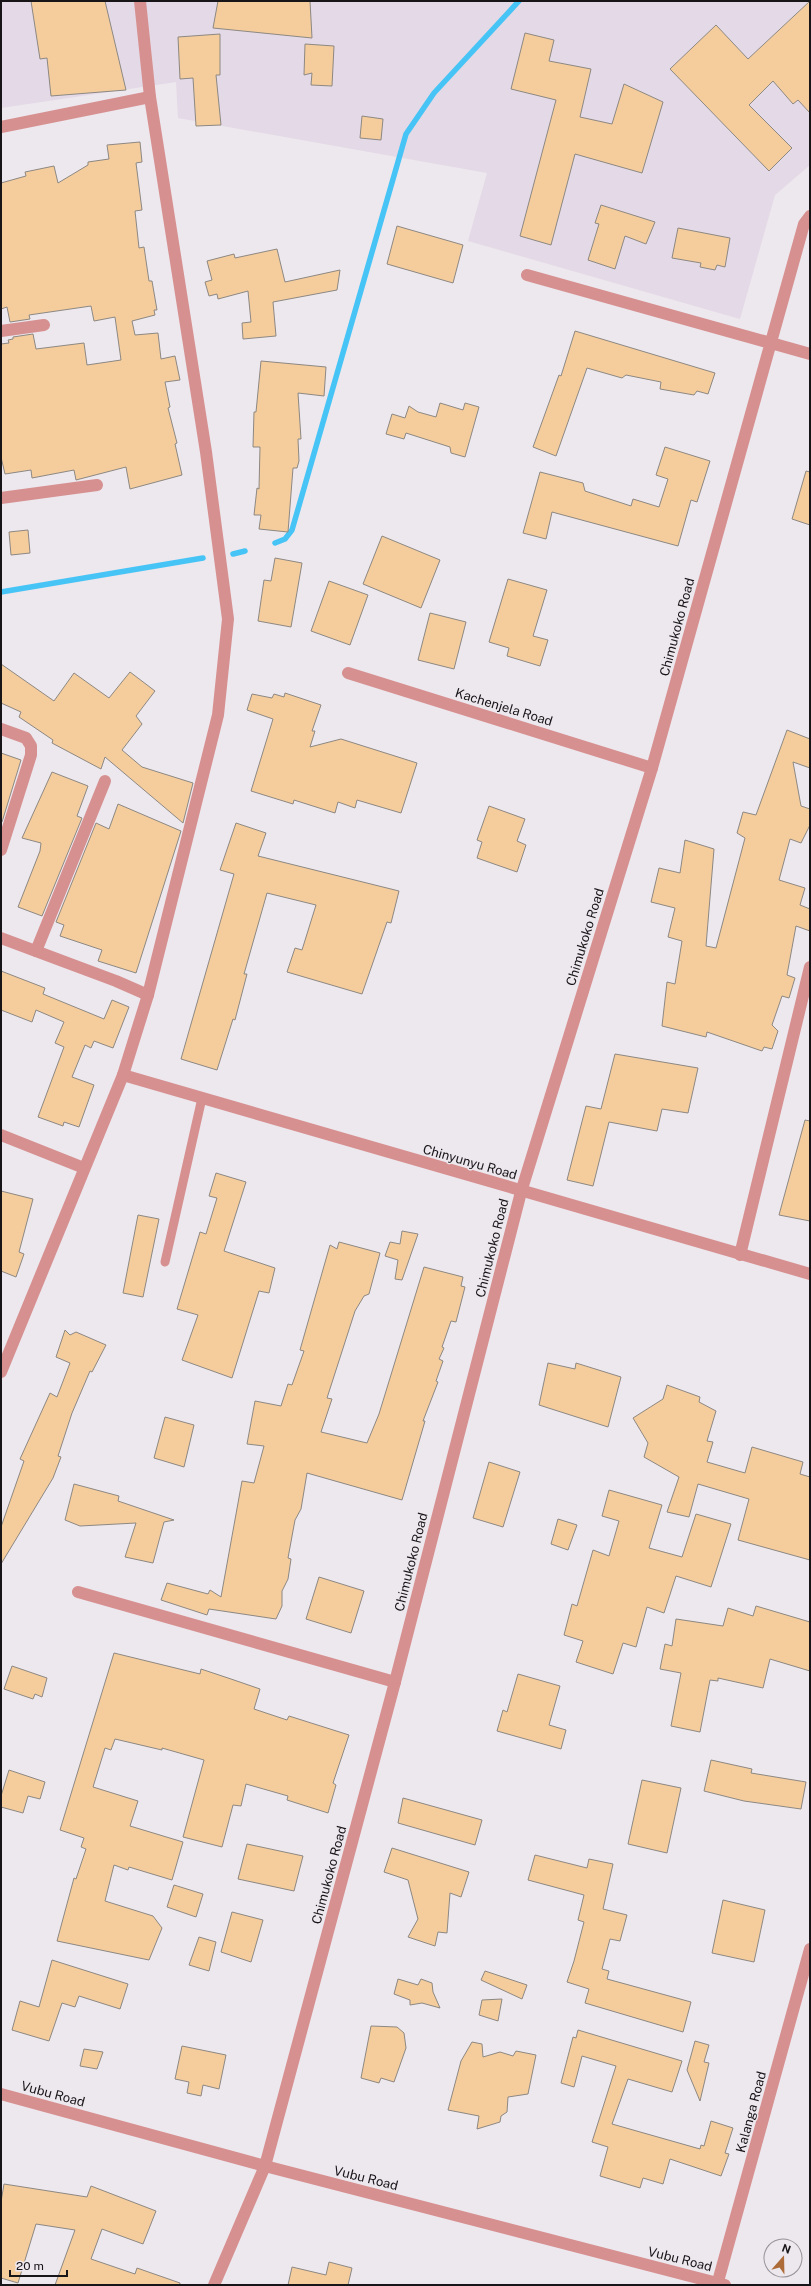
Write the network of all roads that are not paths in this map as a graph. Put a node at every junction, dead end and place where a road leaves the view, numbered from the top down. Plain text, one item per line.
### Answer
1 (140, 1) edge
2 (150, 97) junction
3 (1, 127) edge
4 (810, 216) edge
5 (527, 275) dead end
6 (44, 325) dead end
7 (1, 331) edge
8 (770, 343) junction
9 (810, 354) edge
10 (97, 485) dead end
11 (1, 498) edge
12 (348, 673) dead end
13 (1, 729) edge
14 (652, 768) junction
15 (105, 781) dead end
16 (1, 850) edge
17 (1, 938) edge
18 (36, 951) junction
19 (810, 967) edge
20 (148, 995) junction
21 (123, 1075) junction
22 (202, 1098) junction
23 (1, 1135) edge
24 (84, 1168) junction
25 (521, 1192) junction
26 (740, 1255) junction
27 (166, 1262) dead end
28 (810, 1274) edge
29 (1, 1372) edge
30 (78, 1592) dead end
31 (395, 1682) junction
32 (810, 1949) edge
33 (1, 2094) edge
34 (265, 2166) junction
35 (720, 2284) edge
36 (214, 2285) edge

1 - 2 street
2 - 3 street
2 - 20 street
4 - 8 street, Chimukoko Road
5 - 8 street
6 - 7 street
8 - 9 street
8 - 14 street, Chimukoko Road
10 - 11 street
12 - 14 street, Kachenjela Road
13 - 16 street
14 - 25 street, Chimukoko Road
15 - 18 street
17 - 18 street
18 - 20 street
19 - 26 street
20 - 21 street
21 - 22 street, Chinyunyu Road
21 - 24 street
22 - 25 street, Chinyunyu Road
22 - 27 lane
23 - 24 street
24 - 29 street
25 - 26 street, Chinyunyu Road
25 - 31 street, Chimukoko Road
26 - 28 street, Chinyunyu Road
30 - 31 street
31 - 34 street, Chimukoko Road
32 - 35 street, Kalanga Road
33 - 34 street, Vubu Road
34 - 35 street, Vubu Road
34 - 36 street, Chimukoko Road

